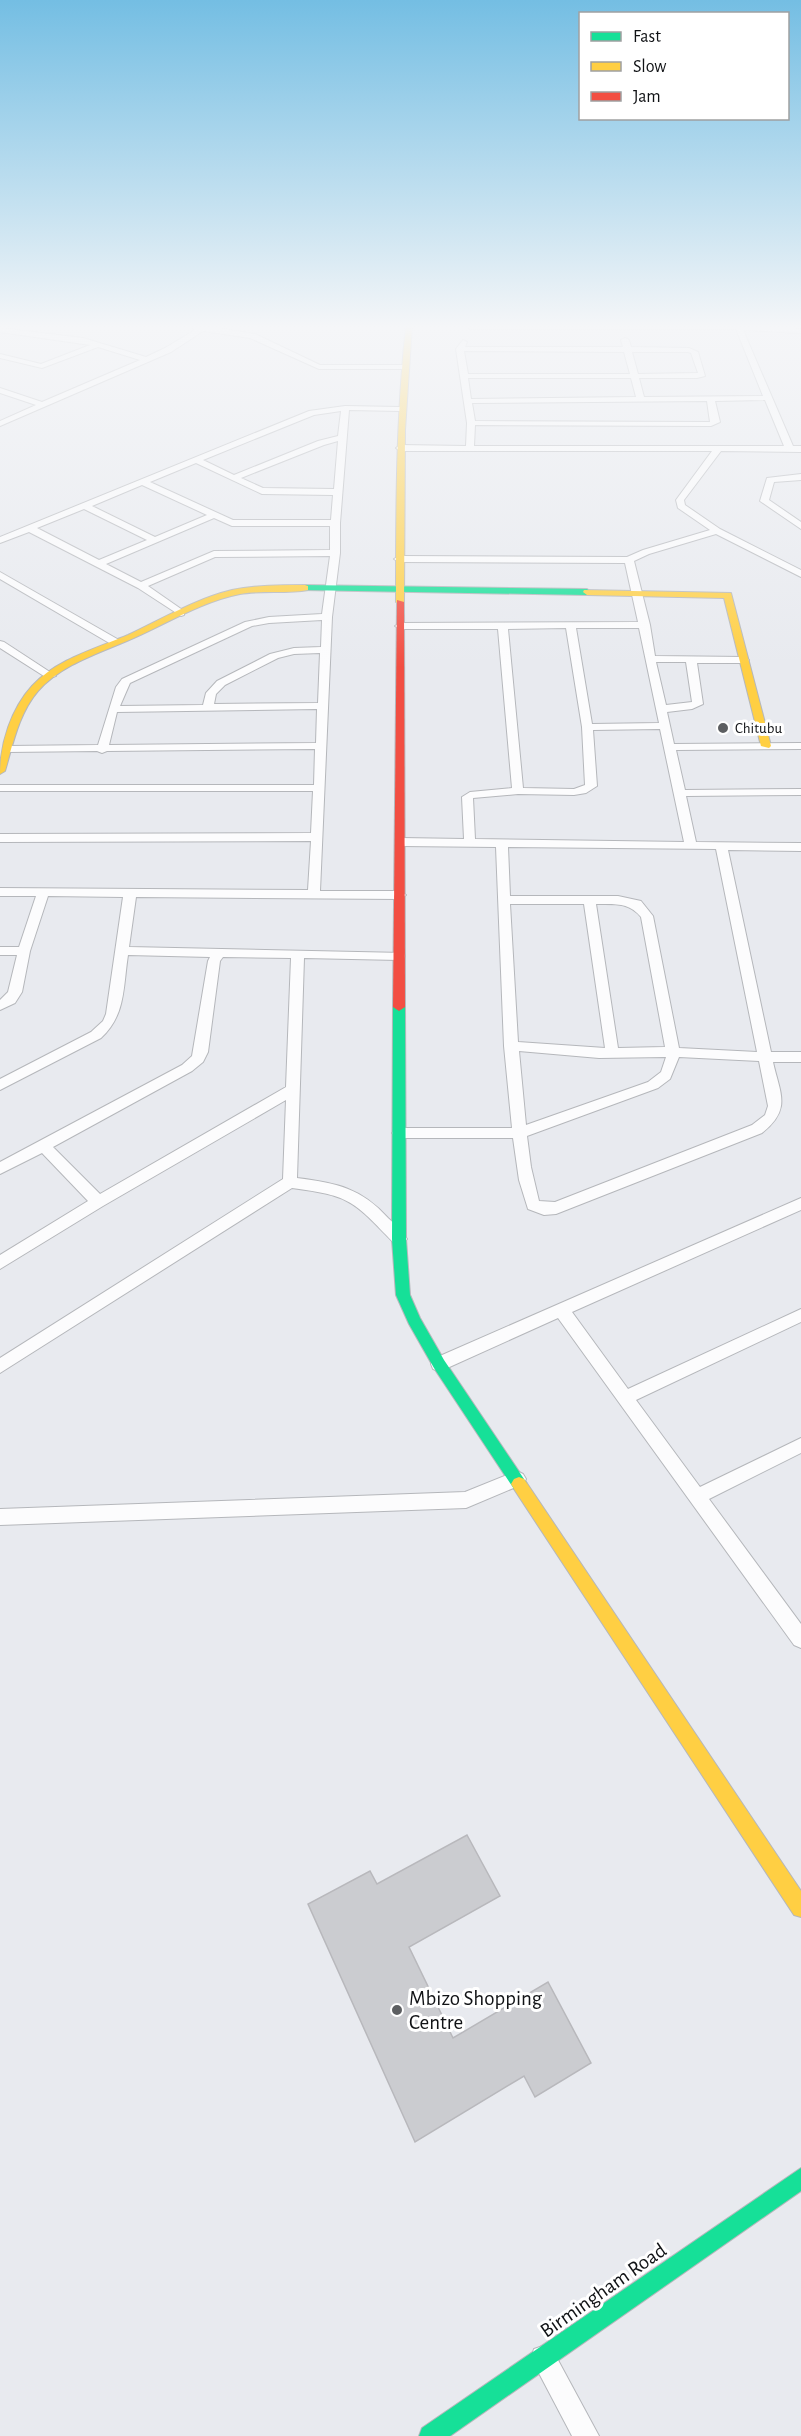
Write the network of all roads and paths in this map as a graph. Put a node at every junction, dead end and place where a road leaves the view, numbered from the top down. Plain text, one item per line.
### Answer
1 (243, 440) edge
2 (335, 440) edge
3 (342, 440) edge
4 (400, 440) edge
5 (470, 440) edge
6 (786, 440) edge
7 (400, 448) junction
8 (470, 448) junction
9 (789, 448) junction
10 (801, 448) edge
11 (718, 449) junction
12 (195, 459) junction
13 (801, 477) edge
14 (234, 478) junction
15 (142, 482) junction
16 (338, 492) junction
17 (83, 505) junction
18 (212, 516) junction
19 (335, 523) junction
20 (801, 526) edge
21 (29, 528) junction
22 (717, 531) junction
23 (0, 540) edge
24 (154, 540) junction
25 (335, 553) junction
26 (399, 559) junction
27 (629, 560) junction
28 (98, 564) junction
29 (801, 574) edge
30 (0, 575) edge
31 (141, 586) junction
32 (332, 587) junction
33 (399, 589) junction
34 (636, 592) junction
35 (181, 613) junction
36 (327, 617) junction
37 (645, 625) junction
38 (400, 626) junction
39 (570, 626) junction
40 (503, 627) junction
41 (115, 642) junction
42 (0, 644) edge
43 (326, 650) junction
44 (651, 658) junction
45 (691, 659) junction
46 (744, 660) junction
47 (51, 676) junction
48 (208, 706) junction
49 (323, 706) junction
50 (113, 709) junction
51 (662, 709) junction
52 (587, 726) junction
53 (665, 726) junction
54 (321, 746) junction
55 (766, 746) junction
56 (801, 746) edge
57 (671, 747) junction
58 (8, 750) junction
59 (102, 750) junction
60 (0, 771) edge
61 (0, 788) edge
62 (319, 788) junction
63 (518, 791) junction
64 (801, 792) edge
65 (679, 793) junction
66 (317, 837) junction
67 (0, 838) edge
68 (401, 842) junction
69 (470, 844) junction
70 (502, 844) junction
71 (691, 845) junction
72 (721, 846) junction
73 (801, 847) edge
74 (0, 892) edge
75 (43, 892) junction
76 (130, 893) junction
77 (400, 895) junction
78 (314, 896) junction
79 (589, 899) junction
80 (504, 900) junction
81 (0, 951) edge
82 (24, 951) junction
83 (121, 951) junction
84 (219, 953) junction
85 (298, 954) junction
86 (399, 956) junction
87 (0, 1006) edge
88 (511, 1046) junction
89 (673, 1052) junction
90 (612, 1053) junction
91 (801, 1057) edge
92 (766, 1058) junction
93 (0, 1085) edge
94 (291, 1091) junction
95 (399, 1133) junction
96 (520, 1133) junction
97 (43, 1145) junction
98 (0, 1169) edge
99 (290, 1182) junction
100 (98, 1202) junction
101 (801, 1204) edge
102 (399, 1239) junction
103 (0, 1263) edge
104 (561, 1310) junction
105 (801, 1315) edge
106 (439, 1364) junction
107 (0, 1366) edge
108 (625, 1398) junction
109 (801, 1445) edge
110 (517, 1479) junction
111 (698, 1496) junction
112 (0, 1517) edge
113 (801, 1639) edge
114 (801, 1908) edge
115 (801, 2178) edge
116 (543, 2358) junction
117 (430, 2436) edge
118 (586, 2436) edge

1 - 12 street
2 - 14 street
3 - 16 street
4 - 7 street
5 - 8 street
6 - 9 street
7 - 8 street
7 - 26 street
8 - 11 street
9 - 10 street
9 - 11 street
11 - 22 street
12 - 14 street
12 - 15 street
13 - 20 street
14 - 16 street
15 - 17 street
15 - 18 street
16 - 19 street
17 - 21 street
17 - 24 street
18 - 19 street
18 - 24 street
19 - 25 street
21 - 23 street
21 - 28 street
22 - 27 street
22 - 29 street
24 - 28 street
25 - 31 street
25 - 32 street
26 - 27 street
26 - 33 street
27 - 34 street
28 - 31 street
30 - 41 street
31 - 35 street
32 - 33 street
32 - 35 street
32 - 36 street
33 - 34 street
33 - 38 street
34 - 37 street
34 - 46 street
35 - 41 street
36 - 43 street
36 - 50 street
37 - 39 street
37 - 44 street
38 - 40 street
38 - 68 street
39 - 40 street
39 - 52 street
40 - 63 street
41 - 47 street
42 - 47 street
43 - 48 street
43 - 49 street
44 - 45 street
44 - 51 street
45 - 46 street
45 - 51 street
46 - 55 street
47 - 58 street
48 - 49 street
48 - 50 street
49 - 54 street
50 - 59 street
51 - 53 street
52 - 53 street
52 - 63 street
53 - 57 street
54 - 59 street
54 - 62 street
55 - 56 street
55 - 57 street
57 - 65 street
58 - 59 street
58 - 60 street
61 - 62 street
62 - 66 street
63 - 69 street
64 - 65 street
65 - 71 street
66 - 67 street
66 - 78 street
68 - 69 street
68 - 77 street
69 - 70 street
70 - 71 street
70 - 80 street
71 - 72 street
72 - 73 street
72 - 92 street
74 - 75 street
75 - 76 street
75 - 82 street
76 - 78 street
76 - 83 street
77 - 78 street
77 - 86 street
79 - 80 street
79 - 89 street
79 - 90 street
80 - 88 street
81 - 82 street
82 - 87 street
83 - 84 street
83 - 93 street
84 - 85 street
84 - 97 street
85 - 86 street
85 - 94 street
86 - 95 street
88 - 90 street
88 - 96 street
89 - 90 street
89 - 92 street
89 - 96 street
91 - 92 street
92 - 96 street
94 - 99 street
94 - 100 street
95 - 96 street
95 - 102 street
97 - 98 street
97 - 100 street
99 - 102 street
99 - 107 street
100 - 103 street
101 - 104 street
102 - 106 street
104 - 106 street
104 - 108 street
105 - 108 street
106 - 110 street
108 - 111 street
109 - 111 street
110 - 112 street
110 - 114 street
111 - 113 street
115 - 116 street, Birmingham Road
116 - 117 street, Birmingham Road
116 - 118 street

